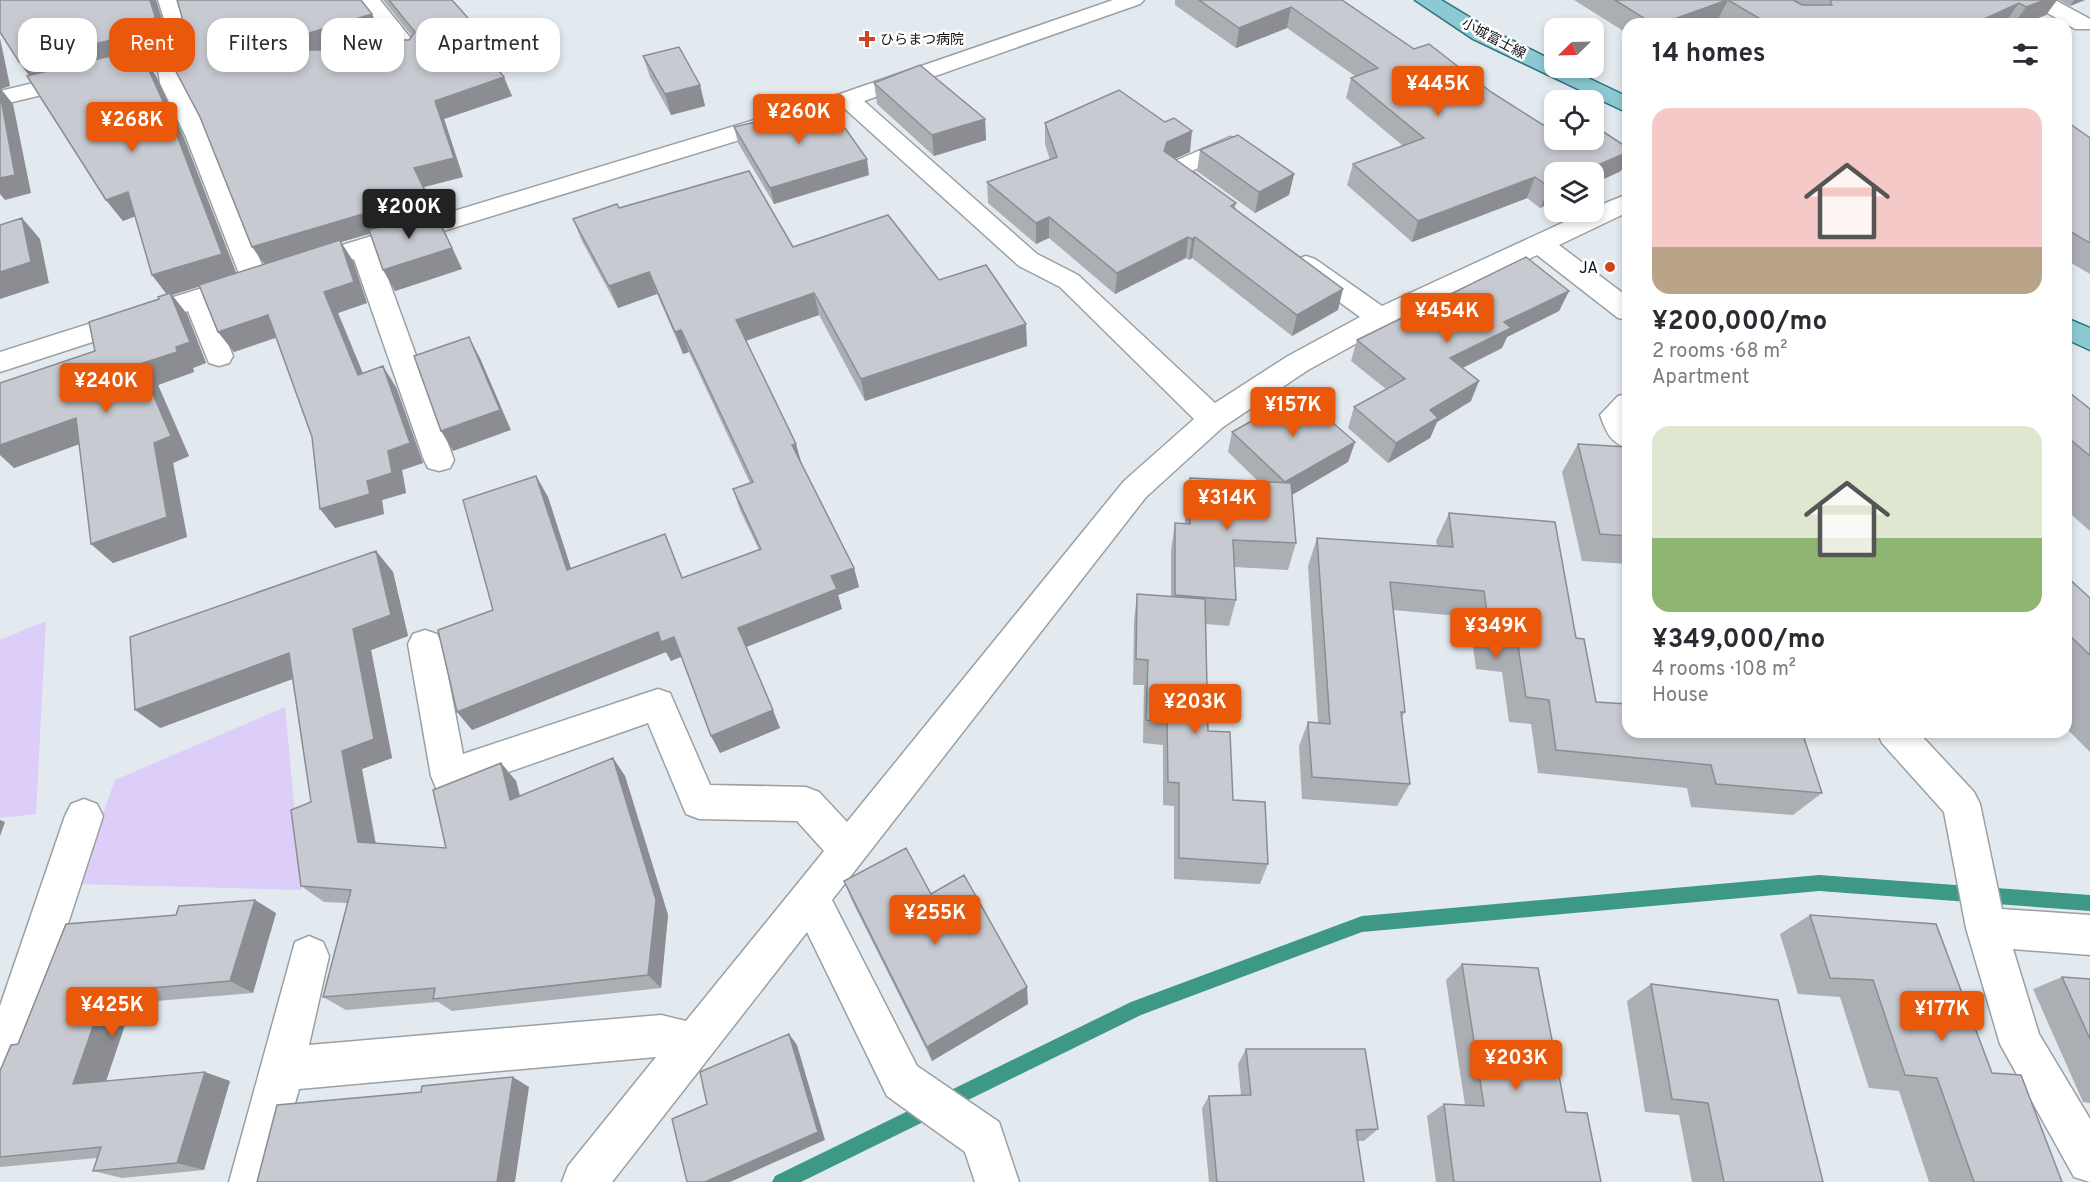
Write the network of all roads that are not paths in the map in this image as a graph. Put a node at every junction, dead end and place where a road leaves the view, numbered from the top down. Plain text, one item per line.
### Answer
1 (169, 0) edge
2 (369, 0) edge
3 (1133, 0) edge
4 (1426, 0) edge
5 (2038, 0) edge
6 (384, 18) edge
7 (2066, 18) edge
8 (98, 75) edge
9 (0, 98) edge
10 (848, 99) junction
11 (1622, 103) edge
12 (1230, 144) edge
13 (1221, 204) edge
14 (1622, 205) edge
15 (1538, 242) junction
16 (363, 246) junction
17 (1286, 251) edge
18 (273, 274) junction
19 (197, 299) junction
20 (1622, 305) edge
21 (1380, 318) junction
22 (2072, 331) edge
23 (2090, 340) edge
24 (219, 356) dead end
25 (0, 362) edge
26 (1622, 409) edge
27 (1213, 419) junction
28 (1622, 431) edge
29 (439, 460) dead end
30 (425, 644) dead end
31 (1900, 738) edge
32 (84, 816) dead end
33 (847, 849) junction
34 (810, 896) junction
35 (1986, 928) junction
36 (2090, 934) edge
37 (309, 956) dead end
38 (693, 1044) junction
39 (0, 1068) edge
40 (283, 1069) junction
41 (2090, 1161) edge
42 (251, 1182) edge
43 (584, 1182) edge
44 (997, 1182) edge

1 - 18 street
2 - 6 street
3 - 10 street
4 - 11 main road, 小城富士線
5 - 7 street
8 - 9 street
10 - 16 street
10 - 27 street
12 - 13 street
14 - 15 street
15 - 20 street
15 - 21 street
16 - 18 street
16 - 29 street
17 - 21 street
18 - 19 street
19 - 24 street
19 - 25 street
21 - 27 street
22 - 23 main road
26 - 28 street
27 - 33 street
30 - 33 street
31 - 35 street
32 - 39 street
33 - 34 street
34 - 38 street
34 - 44 street
35 - 36 street
35 - 41 street
37 - 40 street
38 - 40 street
38 - 43 street
40 - 42 street

